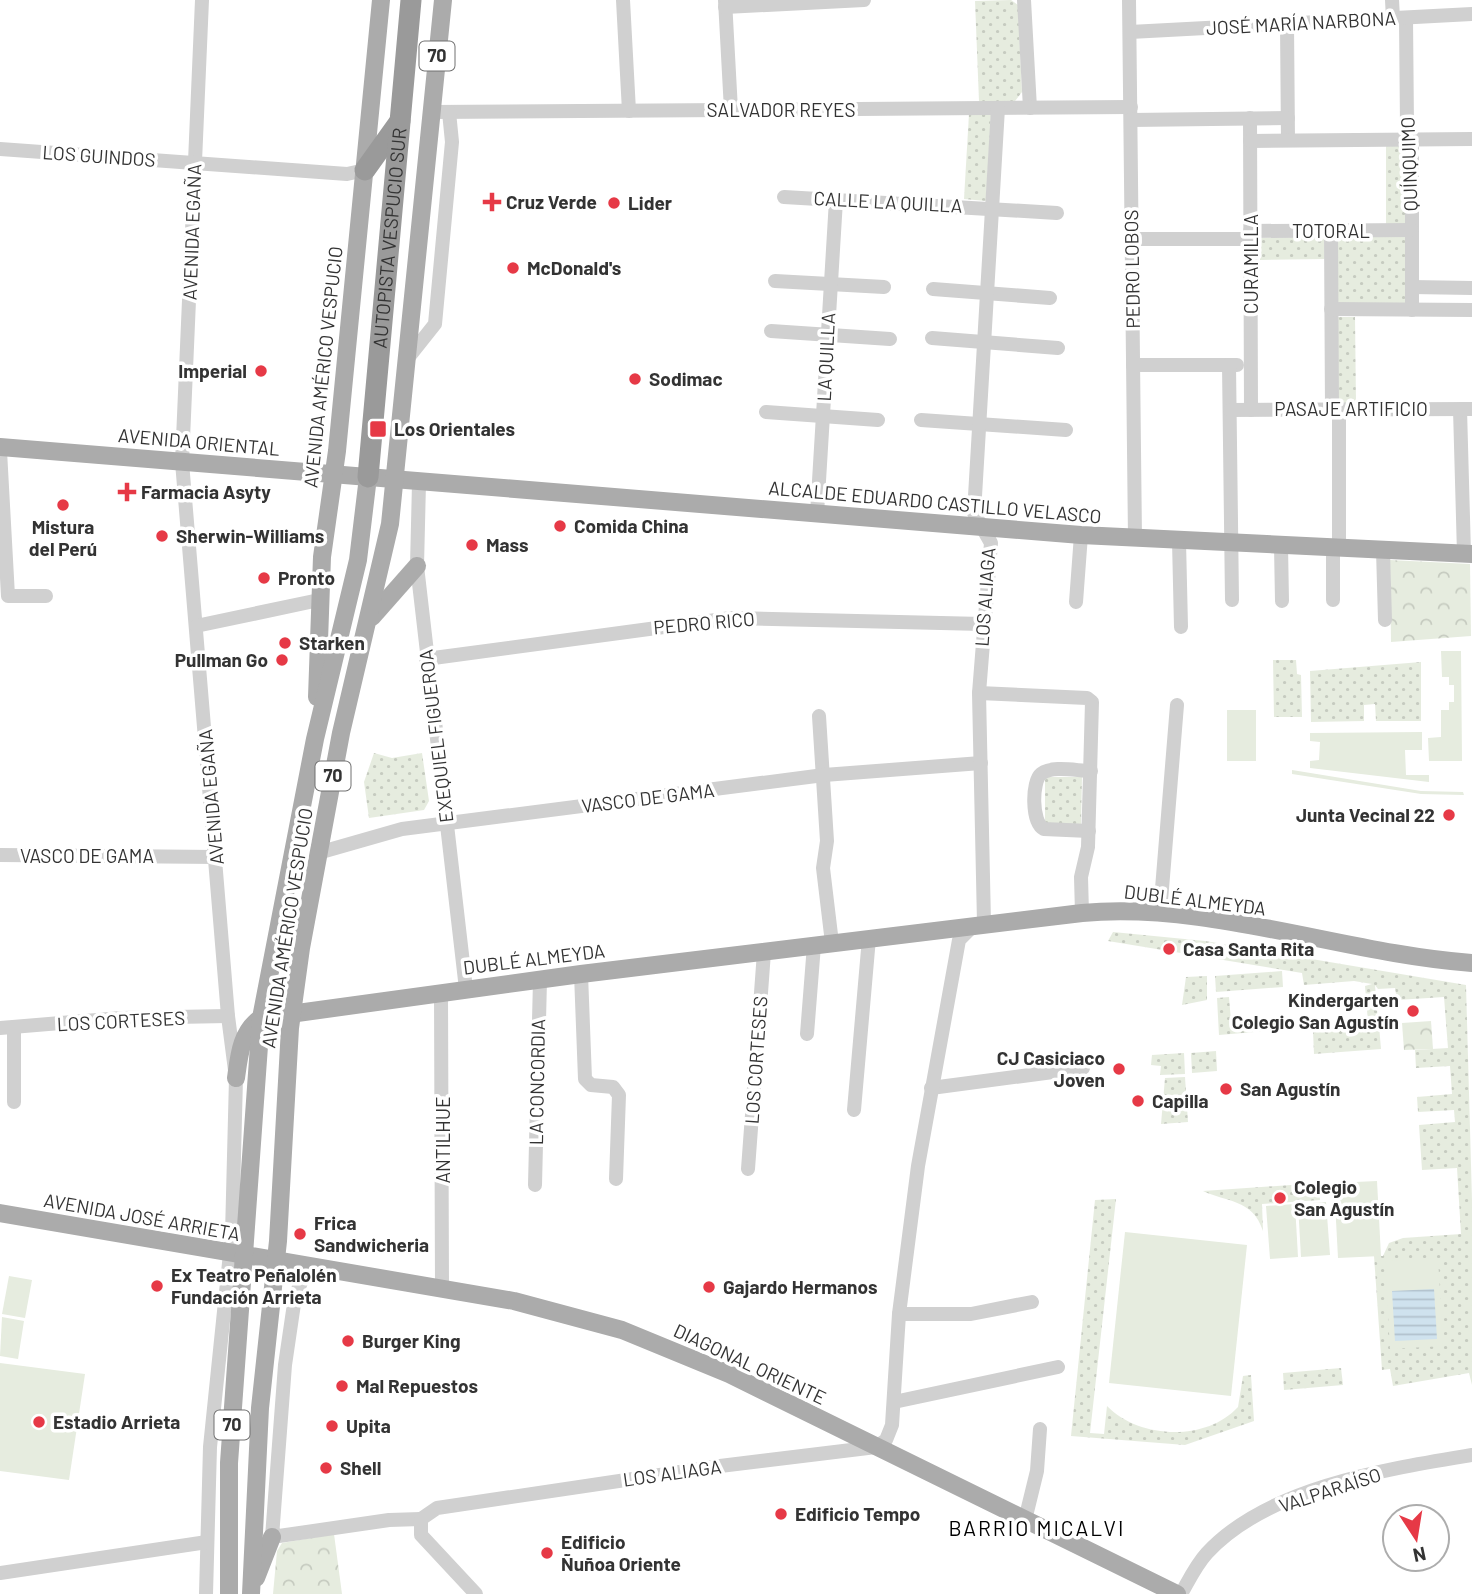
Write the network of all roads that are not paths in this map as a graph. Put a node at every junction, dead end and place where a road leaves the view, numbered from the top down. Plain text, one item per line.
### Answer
1 (202, 0) edge
2 (381, 0) edge
3 (411, 0) edge
4 (623, 0) edge
5 (864, 0) edge
6 (1024, 0) edge
7 (1129, 0) edge
8 (1392, 0) edge
9 (725, 3) edge
10 (443, 4) edge
11 (1472, 14) edge
12 (1400, 18) junction
13 (1287, 24) junction
14 (1130, 32) junction
15 (998, 108) junction
16 (1030, 108) junction
17 (731, 110) junction
18 (629, 111) junction
19 (441, 112) junction
20 (1131, 114) junction
21 (1250, 118) junction
22 (1288, 118) junction
23 (401, 120) junction
24 (1412, 139) junction
25 (1472, 139) edge
26 (1250, 141) junction
27 (1288, 141) junction
28 (0, 149) edge
29 (194, 163) junction
30 (365, 170) junction
31 (784, 197) dead end
32 (836, 200) junction
33 (992, 208) junction
34 (1057, 213) dead end
35 (1412, 230) junction
36 (1331, 231) junction
37 (1251, 235) junction
38 (1132, 239) junction
39 (775, 281) dead end
40 (831, 284) junction
41 (884, 287) dead end
42 (1412, 287) junction
43 (1472, 288) edge
44 (933, 289) dead end
45 (987, 293) junction
46 (1050, 298) dead end
47 (1331, 309) junction
48 (1412, 310) junction
49 (1472, 310) edge
50 (771, 331) dead end
51 (828, 335) junction
52 (932, 338) dead end
53 (890, 339) dead end
54 (984, 342) junction
55 (1058, 348) dead end
56 (1133, 365) junction
57 (1229, 365) junction
58 (1251, 365) junction
59 (1335, 409) junction
60 (1466, 409) edge
61 (1230, 410) junction
62 (1251, 410) junction
63 (766, 412) dead end
64 (823, 416) junction
65 (878, 420) dead end
66 (921, 420) dead end
67 (979, 424) junction
68 (1066, 430) dead end
69 (1466, 439) edge
70 (0, 449) edge
71 (182, 462) junction
72 (334, 474) junction
73 (368, 477) junction
74 (395, 480) junction
75 (419, 483) junction
76 (817, 514) junction
77 (982, 527) junction
78 (1081, 535) junction
79 (1135, 538) junction
80 (1179, 541) junction
81 (1231, 543) junction
82 (1281, 546) junction
83 (1336, 548) junction
84 (1383, 550) junction
85 (1468, 554) edge
86 (417, 566) junction
87 (46, 596) dead end
88 (319, 600) junction
89 (1232, 600) dead end
90 (1333, 600) dead end
91 (1282, 601) dead end
92 (1076, 602) dead end
93 (1385, 620) dead end
94 (984, 624) junction
95 (196, 626) junction
96 (366, 626) junction
97 (1181, 627) dead end
98 (426, 659) junction
99 (979, 693) junction
100 (1177, 705) dead end
101 (819, 716) dead end
102 (316, 739) junction
103 (981, 762) junction
104 (1091, 771) junction
105 (824, 775) junction
106 (446, 823) junction
107 (1089, 831) junction
108 (318, 853) junction
109 (0, 855) edge
110 (217, 857) junction
111 (1082, 913) junction
112 (1160, 913) junction
113 (980, 923) junction
114 (869, 938) junction
115 (823, 944) junction
116 (764, 951) junction
117 (1472, 963) edge
118 (581, 974) junction
119 (540, 980) junction
120 (466, 989) junction
121 (441, 992) junction
122 (292, 1012) junction
123 (228, 1016) junction
124 (261, 1018) junction
125 (7, 1028) edge
126 (807, 1034) dead end
127 (1083, 1068) dead end
128 (236, 1078) junction
129 (931, 1088) junction
130 (14, 1102) dead end
131 (854, 1110) dead end
132 (748, 1169) dead end
133 (615, 1179) dead end
134 (535, 1185) dead end
135 (0, 1213) edge
136 (238, 1256) junction
137 (276, 1261) junction
138 (307, 1265) junction
139 (442, 1287) junction
140 (1032, 1302) dead end
141 (899, 1314) junction
142 (1058, 1367) dead end
143 (894, 1402) junction
144 (1040, 1429) dead end
145 (876, 1447) junction
146 (1472, 1455) edge
147 (421, 1519) junction
148 (1025, 1520) junction
149 (271, 1537) junction
150 (207, 1542) junction
151 (0, 1573) edge
152 (251, 1593) edge
153 (206, 1594) edge
154 (229, 1594) edge
155 (476, 1594) edge
156 (1179, 1594) edge

1 - 29 street, AVENIDA EGAÑA
2 - 30 main road, AVENIDA AMÉRICO VESPUCIO
3 - 23 highway, AUTOPISTA VESPUCIO SUR / 70
4 - 18 street
5 - 9 street
6 - 16 street
7 - 14 street, PEDRO LOBOS
8 - 12 street, QUÍNQUIMO
9 - 17 street
10 - 19 main road, AVENIDA AMÉRICO VESPUCIO / 70
11 - 12 street, JOSÉ MARÍA NARBONA
12 - 13 street, JOSÉ MARÍA NARBONA
12 - 24 street, QUÍNQUIMO
13 - 14 street, JOSÉ MARÍA NARBONA
13 - 22 street
14 - 20 street, PEDRO LOBOS
15 - 16 street, SALVADOR REYES
15 - 17 street, SALVADOR REYES
15 - 33 street, LOS ALIAGA
16 - 20 street, SALVADOR REYES
17 - 18 street, SALVADOR REYES
18 - 19 street, SALVADOR REYES
19 - 74 main road, AVENIDA AMÉRICO VESPUCIO / 70
20 - 21 street, SALVADOR REYES
20 - 38 street, PEDRO LOBOS
21 - 22 street, SALVADOR REYES
21 - 26 street, CURAMILLA
22 - 27 street
23 - 30 highway
23 - 73 highway, AUTOPISTA VESPUCIO SUR / 70
24 - 25 street
24 - 27 street
24 - 35 street, QUÍNQUIMO
26 - 27 street
26 - 37 street, CURAMILLA
28 - 29 street, LOS GUINDOS
29 - 30 street, LOS GUINDOS
29 - 71 street, AVENIDA EGAÑA
30 - 72 main road, AVENIDA AMÉRICO VESPUCIO
31 - 32 street, CALLE LA QUILLA
32 - 33 street, CALLE LA QUILLA
32 - 40 street, LA QUILLA
33 - 34 street, CALLE LA QUILLA
33 - 45 street, LOS ALIAGA
35 - 36 street, TOTORAL
35 - 42 street, QUÍNQUIMO
36 - 37 street, TOTORAL
36 - 47 street
37 - 38 street, TOTORAL
37 - 58 street, CURAMILLA
38 - 56 street, PEDRO LOBOS
39 - 40 street
40 - 41 street
40 - 51 street, LA QUILLA
42 - 43 street
42 - 48 street, QUÍNQUIMO
44 - 45 street
45 - 46 street
45 - 54 street, LOS ALIAGA
47 - 48 street
47 - 59 street
48 - 49 street
50 - 51 street
51 - 53 street
51 - 64 street, LA QUILLA
52 - 54 street
54 - 55 street
54 - 67 street, LOS ALIAGA
56 - 57 street
56 - 79 street, PEDRO LOBOS
57 - 58 street
57 - 61 street
58 - 62 street, CURAMILLA
59 - 60 street, PASAJE ARTIFICIO
59 - 62 street, PASAJE ARTIFICIO
59 - 83 street
60 - 69 street
61 - 62 street, PASAJE ARTIFICIO
61 - 81 street
63 - 64 street
64 - 65 street
64 - 76 street, LA QUILLA
66 - 67 street
67 - 68 street
67 - 77 street, LOS ALIAGA
69 - 85 street
70 - 71 main road, AVENIDA ORIENTAL
70 - 87 street
71 - 72 main road, AVENIDA ORIENTAL
71 - 95 street, AVENIDA EGAÑA
72 - 73 main road, AVENIDA ORIENTAL
72 - 88 main road, AVENIDA AMÉRICO VESPUCIO
73 - 74 main road, AVENIDA ORIENTAL
73 - 102 main road, AVENIDA AMÉRICO VESPUCIO / 70
74 - 75 main road, ALCALDE EDUARDO CASTILLO VELASCO
74 - 96 main road, AVENIDA AMÉRICO VESPUCIO / 70
75 - 76 main road, ALCALDE EDUARDO CASTILLO VELASCO
75 - 86 street, EXEQUIEL FIGUEROA
76 - 77 main road, ALCALDE EDUARDO CASTILLO VELASCO
77 - 78 main road, ALCALDE EDUARDO CASTILLO VELASCO
77 - 94 street, LOS ALIAGA
78 - 79 main road, ALCALDE EDUARDO CASTILLO VELASCO
78 - 92 street
79 - 80 main road, ALCALDE EDUARDO CASTILLO VELASCO
80 - 81 main road, ALCALDE EDUARDO CASTILLO VELASCO
80 - 97 street
81 - 82 main road, ALCALDE EDUARDO CASTILLO VELASCO
81 - 89 street
82 - 83 main road, ALCALDE EDUARDO CASTILLO VELASCO
82 - 91 street
83 - 84 main road, ALCALDE EDUARDO CASTILLO VELASCO
83 - 90 street
84 - 85 main road, ALCALDE EDUARDO CASTILLO VELASCO
84 - 93 street
86 - 96 main road
86 - 98 street, EXEQUIEL FIGUEROA
88 - 95 street
88 - 102 main road, AVENIDA AMÉRICO VESPUCIO
94 - 98 street, PEDRO RICO
94 - 99 street, LOS ALIAGA
95 - 110 street, AVENIDA EGAÑA
96 - 108 main road, AVENIDA AMÉRICO VESPUCIO / 70
98 - 106 street, EXEQUIEL FIGUEROA
99 - 103 street, LOS ALIAGA
99 - 104 street
100 - 112 street
101 - 105 street
102 - 124 main road, AVENIDA AMÉRICO VESPUCIO / 70
103 - 105 street, VASCO DE GAMA
103 - 113 street, LOS ALIAGA
104 - 107 street
104 - 107 street
105 - 106 street, VASCO DE GAMA
105 - 115 street
106 - 108 street, VASCO DE GAMA
106 - 120 street, EXEQUIEL FIGUEROA
107 - 111 street
108 - 122 main road, AVENIDA AMÉRICO VESPUCIO / 70
109 - 110 street, VASCO DE GAMA
110 - 123 street, AVENIDA EGAÑA
111 - 112 main road, DUBLÉ ALMEYDA
111 - 113 main road, DUBLÉ ALMEYDA
112 - 117 main road, DUBLÉ ALMEYDA
113 - 114 main road, DUBLÉ ALMEYDA
113 - 129 street
114 - 115 main road, DUBLÉ ALMEYDA
114 - 131 street
115 - 116 main road, DUBLÉ ALMEYDA
115 - 126 street
116 - 118 main road, DUBLÉ ALMEYDA
116 - 132 street, LOS CORTESES
118 - 119 main road, DUBLÉ ALMEYDA
118 - 133 street
119 - 120 main road, DUBLÉ ALMEYDA
119 - 134 street, LA CONCORDIA
120 - 121 main road, DUBLÉ ALMEYDA
121 - 122 main road, DUBLÉ ALMEYDA
121 - 139 street, ANTILHUE
122 - 124 main road, DUBLÉ ALMEYDA
122 - 137 main road, AVENIDA AMÉRICO VESPUCIO / 70
123 - 125 street, LOS CORTESES
123 - 128 street, AVENIDA EGAÑA
124 - 128 main road
124 - 136 main road, AVENIDA AMÉRICO VESPUCIO / 70
125 - 130 street, LOS CORTESES
127 - 129 street
128 - 136 street, AVENIDA EGAÑA
129 - 141 street
135 - 136 main road, AVENIDA JOSÉ ARRIETA
136 - 137 main road, AVENIDA JOSÉ ARRIETA
136 - 150 street, AVENIDA EGAÑA
136 - 154 main road, AVENIDA AMÉRICO VESPUCIO / 70
137 - 138 main road, DIAGONAL ORIENTE
137 - 152 main road, AVENIDA AMÉRICO VESPUCIO / 70
138 - 139 main road, DIAGONAL ORIENTE
138 - 149 street
139 - 145 main road, DIAGONAL ORIENTE
140 - 141 street
141 - 143 street
142 - 143 street
143 - 145 street
144 - 148 street
145 - 147 street, LOS ALIAGA
145 - 148 main road, DIAGONAL ORIENTE
146 - 156 street, VALPARAÍSO
147 - 149 street
147 - 155 street
148 - 156 main road, DIAGONAL ORIENTE
149 - 152 main road
150 - 151 street
150 - 153 street, AVENIDA EGAÑA

